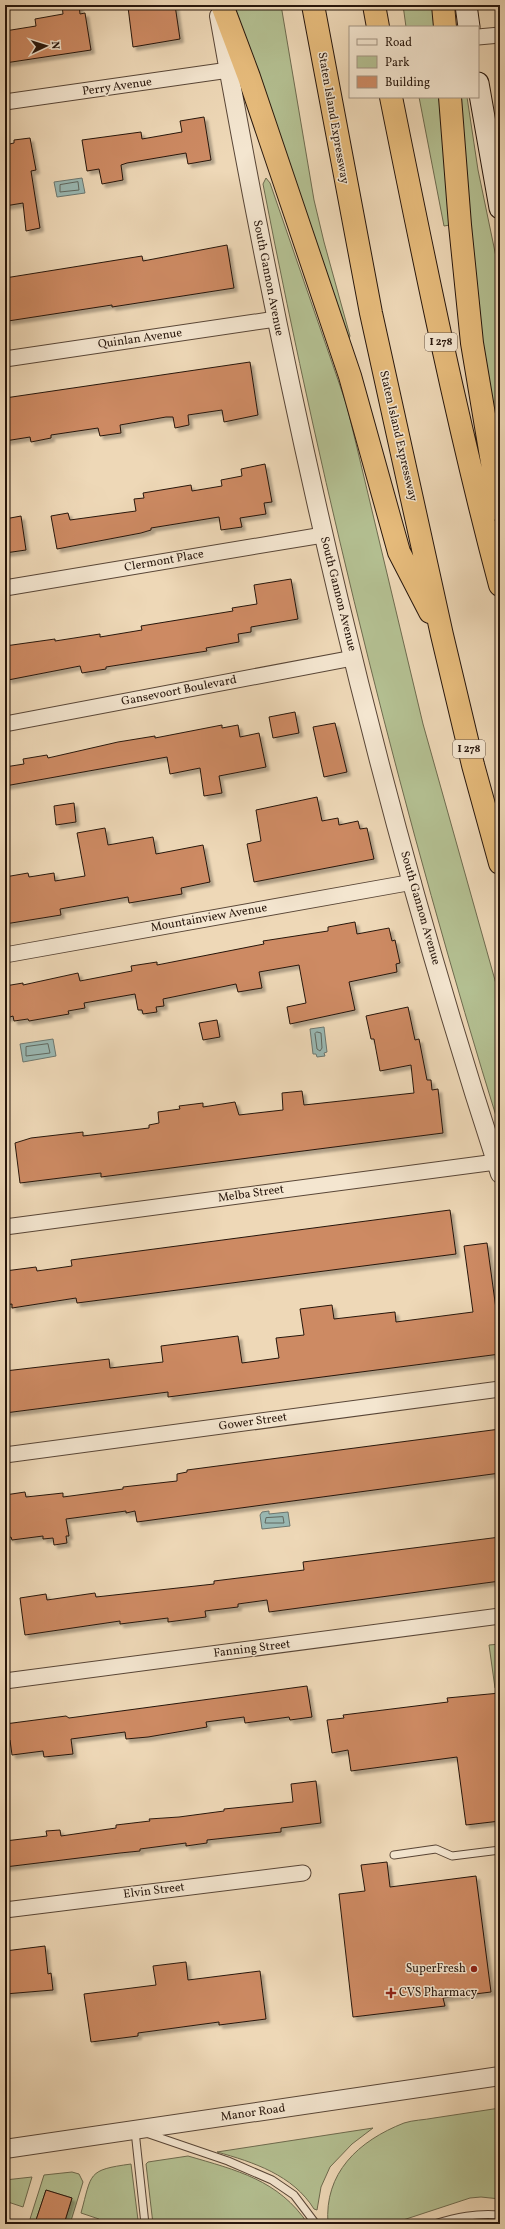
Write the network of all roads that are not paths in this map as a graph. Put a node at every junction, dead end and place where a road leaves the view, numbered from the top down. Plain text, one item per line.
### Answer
1 (217, 5) edge
2 (222, 5) edge
3 (313, 5) edge
4 (374, 5) edge
5 (444, 5) edge
6 (466, 5) edge
7 (378, 26) edge
8 (445, 26) edge
9 (470, 26) edge
10 (500, 34) edge
11 (479, 37) edge
12 (229, 70) junction
13 (479, 89) edge
14 (392, 98) edge
15 (450, 98) edge
16 (5, 102) edge
17 (500, 208) edge
18 (276, 318) junction
19 (5, 359) edge
20 (500, 510) edge
21 (323, 535) junction
22 (500, 585) edge
23 (5, 588) edge
24 (442, 635) junction
25 (353, 658) junction
26 (5, 724) edge
27 (500, 863) edge
28 (413, 882) junction
29 (5, 955) edge
30 (498, 1168) edge
31 (5, 1227) edge
32 (500, 1389) edge
33 (5, 1455) edge
34 (500, 1616) edge
35 (5, 1681) edge
36 (500, 1850) edge
37 (394, 1855) dead end
38 (303, 1872) dead end
39 (5, 1910) edge
40 (500, 2076) edge
41 (135, 2130) junction
42 (5, 2149) edge
43 (500, 2215) edge
44 (146, 2224) edge
45 (316, 2224) edge
46 (434, 2224) edge

1 - 12 street, South Gannon Avenue
2 - 24 highway
3 - 24 highway, Staten Island Expressway / I 278
4 - 7 highway
5 - 8 highway
6 - 9 main road
10 - 11 street
12 - 16 street, Perry Avenue
12 - 18 street, South Gannon Avenue
13 - 17 main road
14 - 22 highway, I 278
15 - 20 highway
18 - 19 street, Quinlan Avenue
18 - 21 street, South Gannon Avenue
21 - 23 street, Clermont Place
21 - 25 street, South Gannon Avenue
24 - 27 highway, Staten Island Expressway / I 278
25 - 26 street, Gansevoort Boulevard
25 - 28 street, South Gannon Avenue
28 - 29 street, Mountainview Avenue
28 - 30 street, South Gannon Avenue
30 - 31 street, Melba Street
32 - 33 street, Gower Street
34 - 35 street, Fanning Street
36 - 37 lane
38 - 39 street, Elvin Street
40 - 41 street, Manor Road
41 - 42 street, Manor Road
41 - 44 lane
41 - 45 lane
43 - 46 lane

